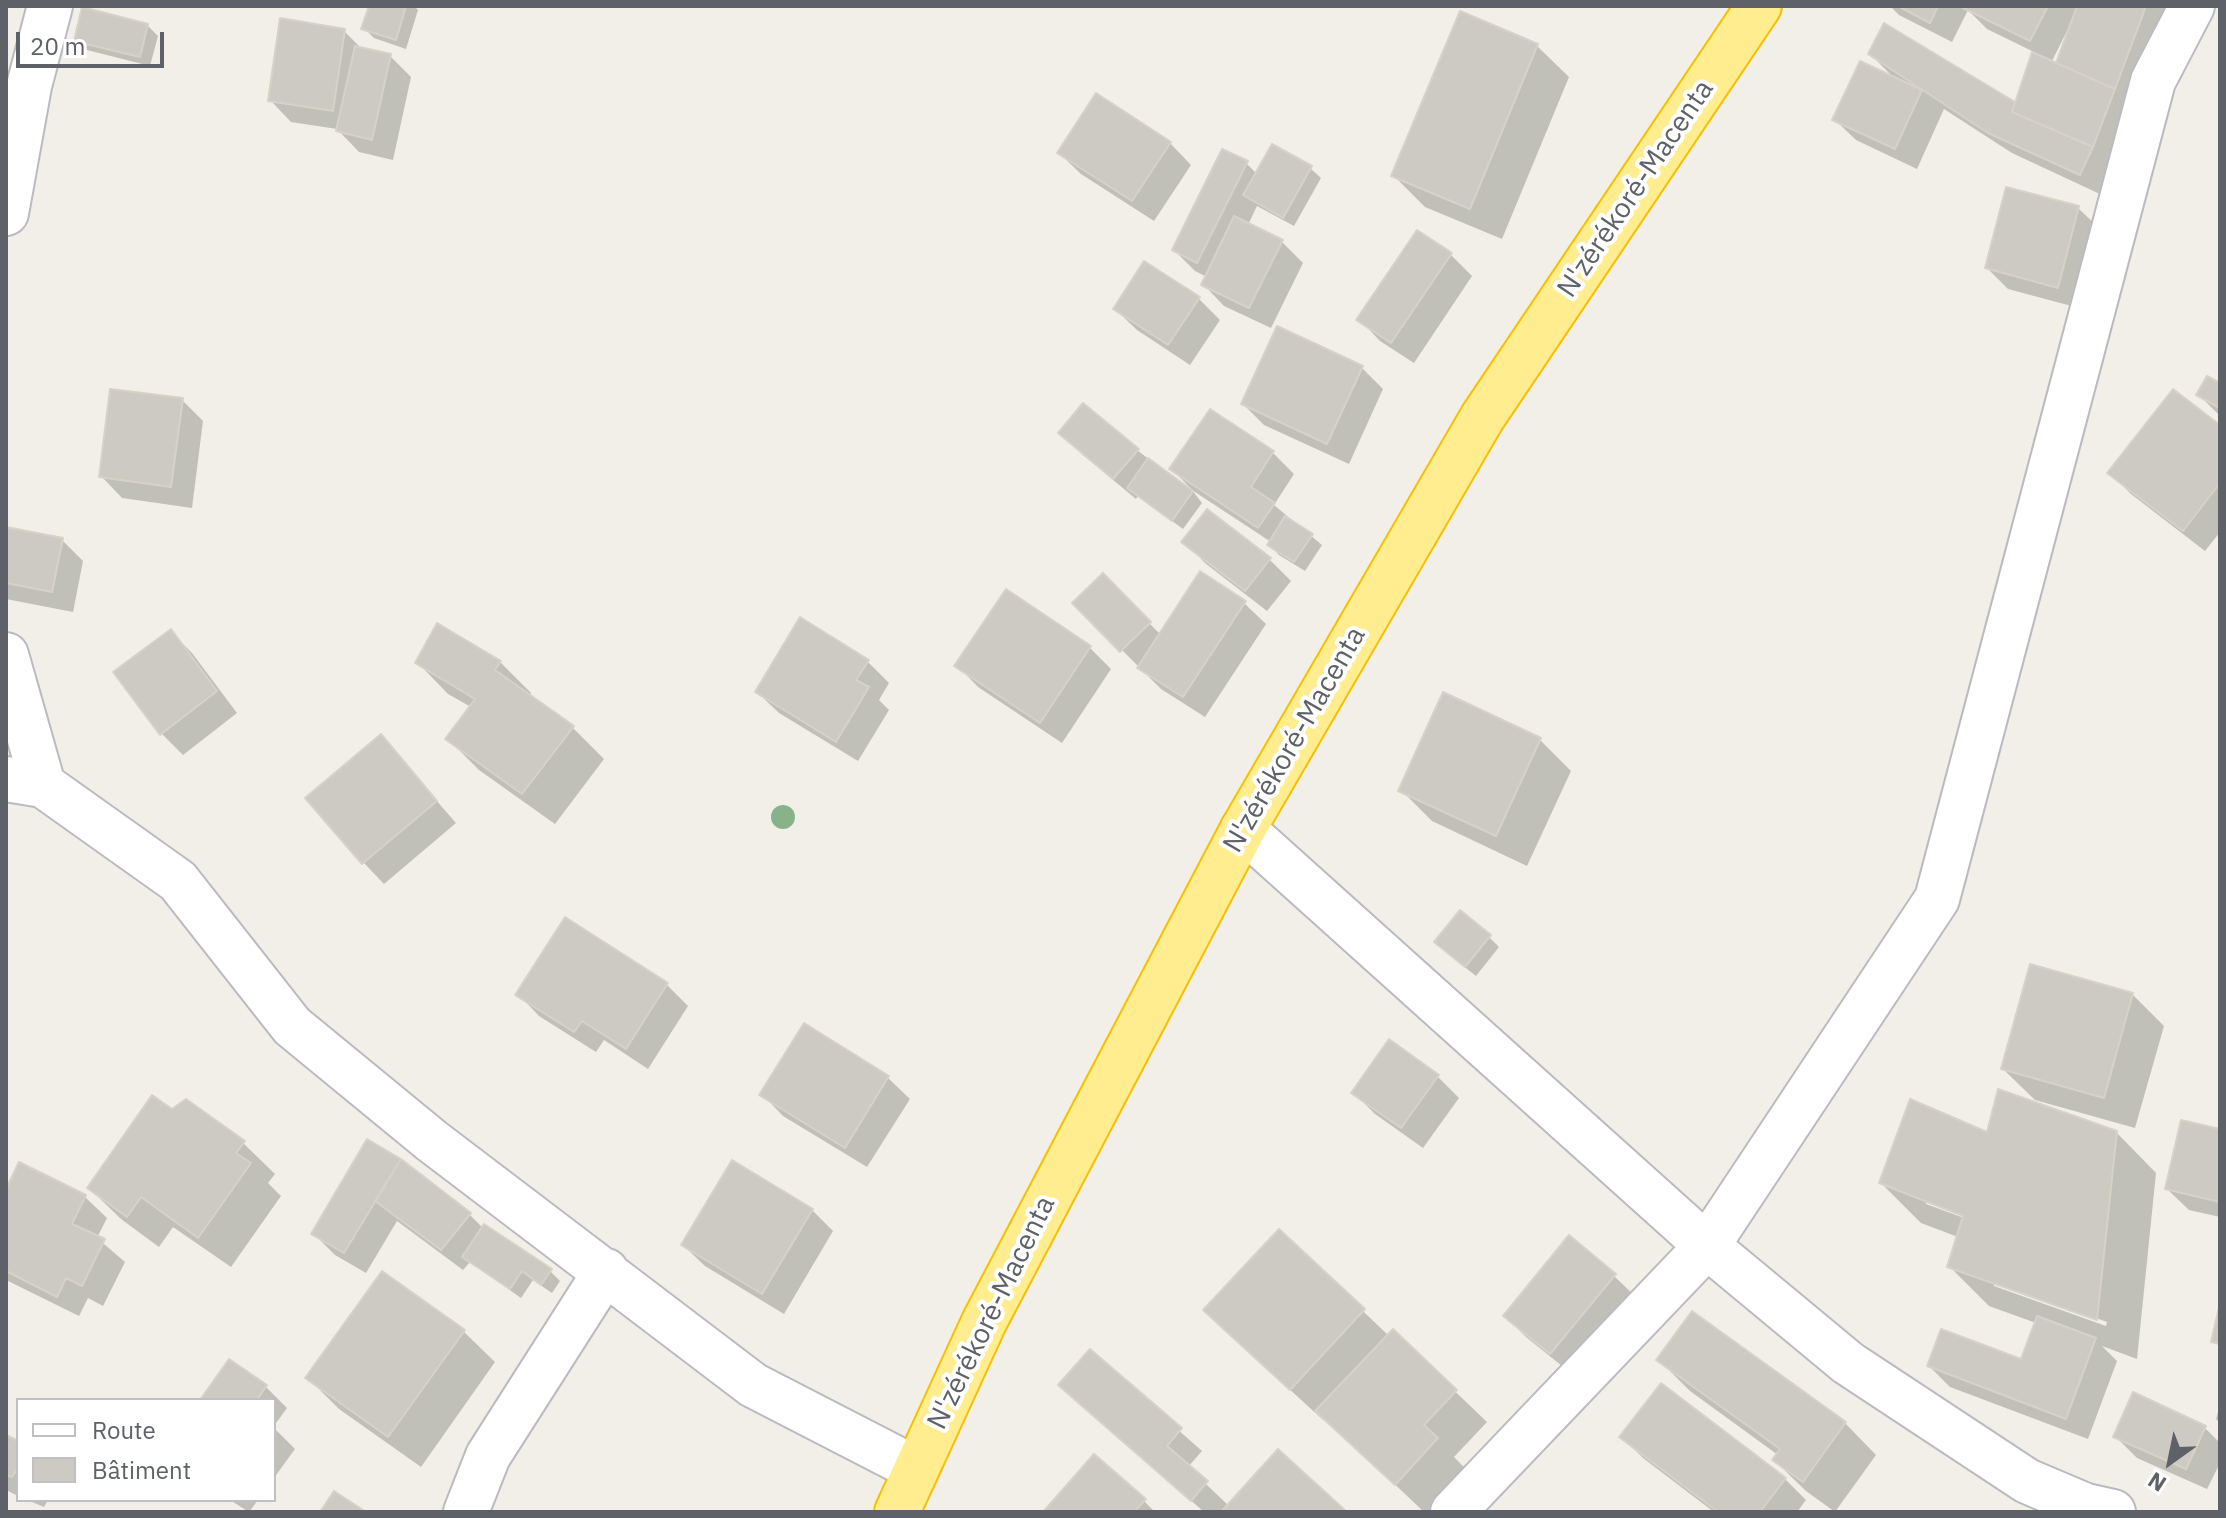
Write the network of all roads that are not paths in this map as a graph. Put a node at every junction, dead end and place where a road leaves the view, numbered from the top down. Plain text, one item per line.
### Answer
1 (50, 6) edge
2 (1759, 6) edge
3 (2192, 6) edge
4 (6, 213) edge
5 (6, 655) edge
6 (25, 782) edge
7 (1243, 829) junction
8 (1707, 1246) junction
9 (606, 1271) junction
10 (916, 1469) junction
11 (2093, 1510) edge
12 (466, 1512) edge
13 (897, 1512) edge
14 (1453, 1512) edge

1 - 4 street
2 - 7 highway, N'zérékoré-Macenta
3 - 8 street
5 - 6 street
6 - 9 street
7 - 8 street
7 - 10 highway, N'zérékoré-Macenta
8 - 11 street
8 - 14 street
9 - 10 street
9 - 12 street
10 - 13 highway, N'zérékoré-Macenta

